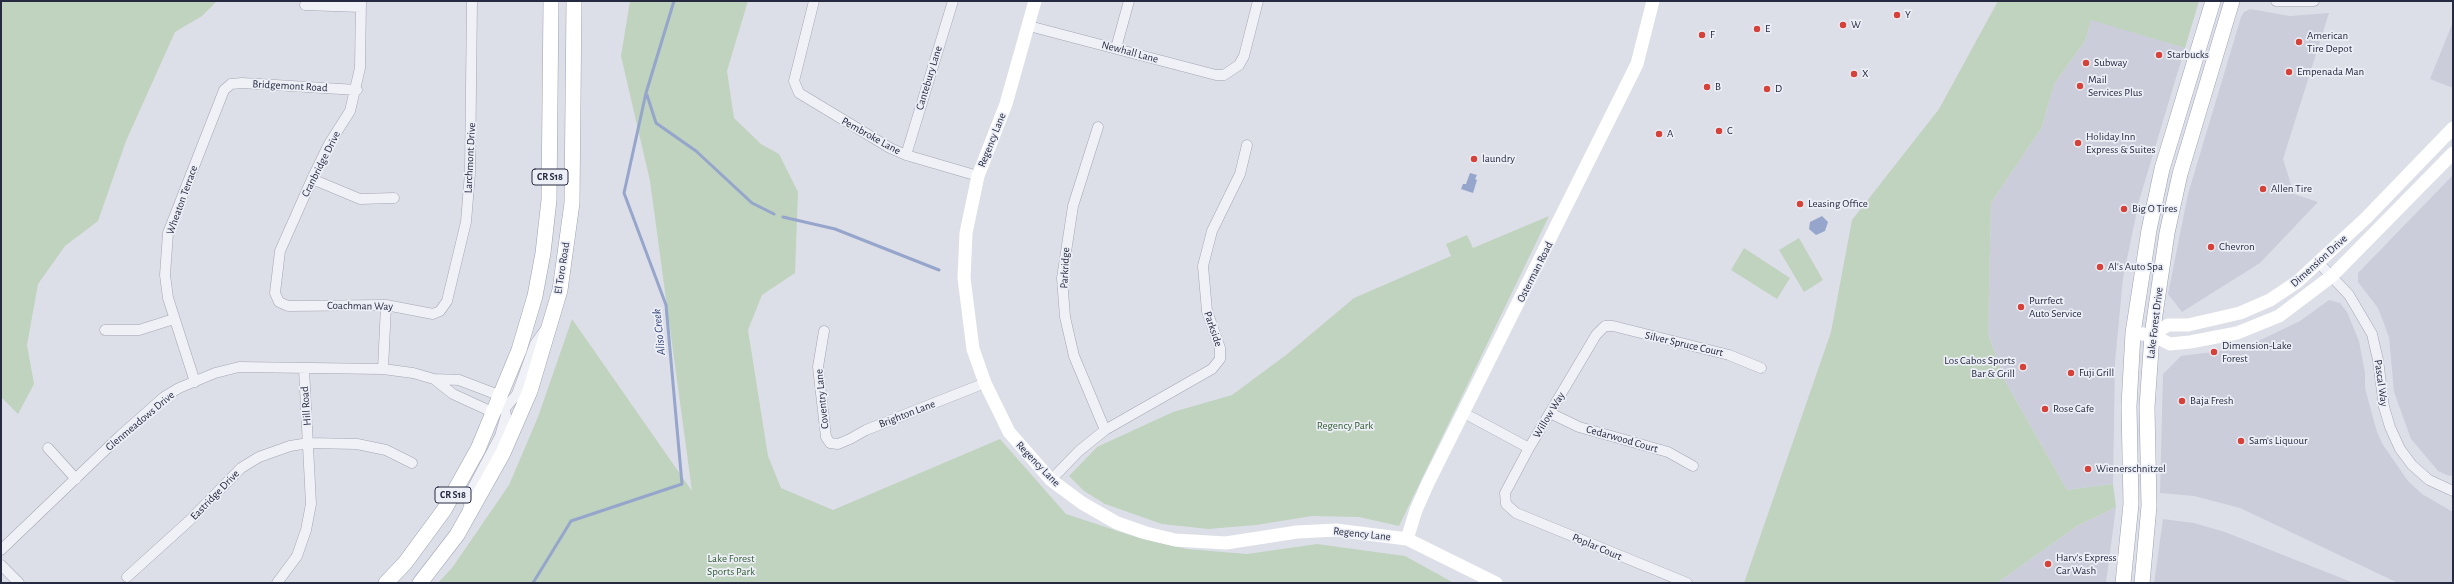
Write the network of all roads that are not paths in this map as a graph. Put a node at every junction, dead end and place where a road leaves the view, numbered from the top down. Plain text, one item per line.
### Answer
1 (472, 1) edge
2 (551, 1) edge
3 (574, 1) edge
4 (814, 1) edge
5 (953, 1) edge
6 (1035, 1) edge
7 (1129, 1) edge
8 (1258, 1) edge
9 (1653, 1) edge
10 (2213, 1) edge
11 (2232, 1) edge
12 (2276, 1) edge
13 (2314, 1) edge
14 (362, 4) edge
15 (305, 5) dead end
16 (1028, 26) junction
17 (1116, 48) junction
18 (224, 90) joint
19 (357, 90) junction
20 (1098, 127) dead end
21 (2453, 128) edge
22 (1247, 145) dead end
23 (2453, 153) edge
24 (906, 155) junction
25 (978, 176) junction
26 (312, 179) junction
27 (394, 198) dead end
28 (2319, 263) junction
29 (2332, 276) junction
30 (279, 302) joint
31 (386, 304) junction
32 (440, 311) joint
33 (174, 319) junction
34 (550, 323) junction
35 (1605, 326) joint
36 (105, 330) dead end
37 (824, 331) dead end
38 (2133, 333) junction
39 (2152, 335) junction
40 (383, 368) junction
41 (1761, 368) dead end
42 (304, 369) junction
43 (434, 379) junction
44 (195, 382) junction
45 (985, 383) junction
46 (500, 404) junction
47 (1464, 413) junction
48 (1550, 413) junction
49 (1105, 430) junction
50 (308, 443) junction
51 (830, 443) joint
52 (48, 448) dead end
53 (1529, 448) junction
54 (412, 463) dead end
55 (1693, 466) dead end
56 (76, 479) junction
57 (1050, 480) junction
58 (2453, 491) edge
59 (1509, 508) joint
60 (468, 517) junction
61 (1407, 539) junction
62 (1, 550) edge
63 (1, 565) edge
64 (127, 577) dead end
65 (19, 583) edge
66 (277, 583) edge
67 (386, 583) edge
68 (420, 583) edge
69 (1496, 583) edge
70 (1687, 583) edge
71 (2124, 583) edge
72 (2142, 583) edge

1 - 32 street, Larchmont Drive
2 - 46 main road, El Toro Road / CR S18
3 - 34 main road, El Toro Road
4 - 24 street, Pembroke Lane
5 - 24 street, Cantebury Lane
6 - 16 street, Regency Lane
7 - 17 street
8 - 17 street, Newhall Lane
9 - 47 street, Osterman Road
10 - 38 main road, Lake Forest Drive
11 - 39 main road, Lake Forest Drive
12 - 13 street
14 - 15 street
14 - 19 street, Cranbridge Drive
16 - 17 street, Newhall Lane
16 - 25 street, Regency Lane
18 - 19 street, Bridgemont Road
18 - 33 street, Wheaton Terrace
19 - 26 street, Cranbridge Drive
20 - 49 street, Parkridge
21 - 28 street, Dimension Drive
22 - 49 street, Parkside
23 - 29 street, Dimension Drive
24 - 25 street, Pembroke Lane
25 - 45 street, Regency Lane
26 - 27 street
26 - 30 street, Cranbridge Drive
28 - 29 street, Pascal Way
28 - 39 street, Dimension Drive
29 - 39 street, Dimension Drive
29 - 58 street, Pascal Way
30 - 31 street, Coachman Way
31 - 32 street, Coachman Way
31 - 40 street
33 - 36 street
33 - 44 street, Wheaton Terrace
34 - 46 street
34 - 60 main road, El Toro Road
35 - 41 street, Silver Spruce Court
35 - 48 street, Willow Way
37 - 51 street, Coventry Lane
38 - 39 street, Dimension Drive
38 - 71 main road, Lake Forest Drive
39 - 72 main road, Lake Forest Drive
40 - 42 street, Glenmeadows Drive
40 - 43 street, Glenmeadows Drive
42 - 44 street, Glenmeadows Drive
42 - 50 street, Hill Road
43 - 46 street, Glenmeadows Drive
43 - 46 street, Glenmeadows Drive
44 - 56 street, Glenmeadows Drive
45 - 51 street, Brighton Lane
45 - 57 street, Regency Lane
46 - 60 street, El Toro Road / CR S18
46 - 67 main road, El Toro Road / CR S18
47 - 53 street
47 - 61 street, Osterman Road
48 - 53 street, Willow Way
48 - 55 street, Cedarwood Court
49 - 57 street, Parkside
50 - 54 street, Eastridge Drive
50 - 64 street, Eastridge Drive
50 - 66 street, Hill Road
52 - 56 street
53 - 59 street, Willow Way
56 - 62 street, Glenmeadows Drive
57 - 61 street, Regency Lane
59 - 70 street, Poplar Court
60 - 68 main road, El Toro Road / CR S18
61 - 69 street, Regency Lane
63 - 65 street

